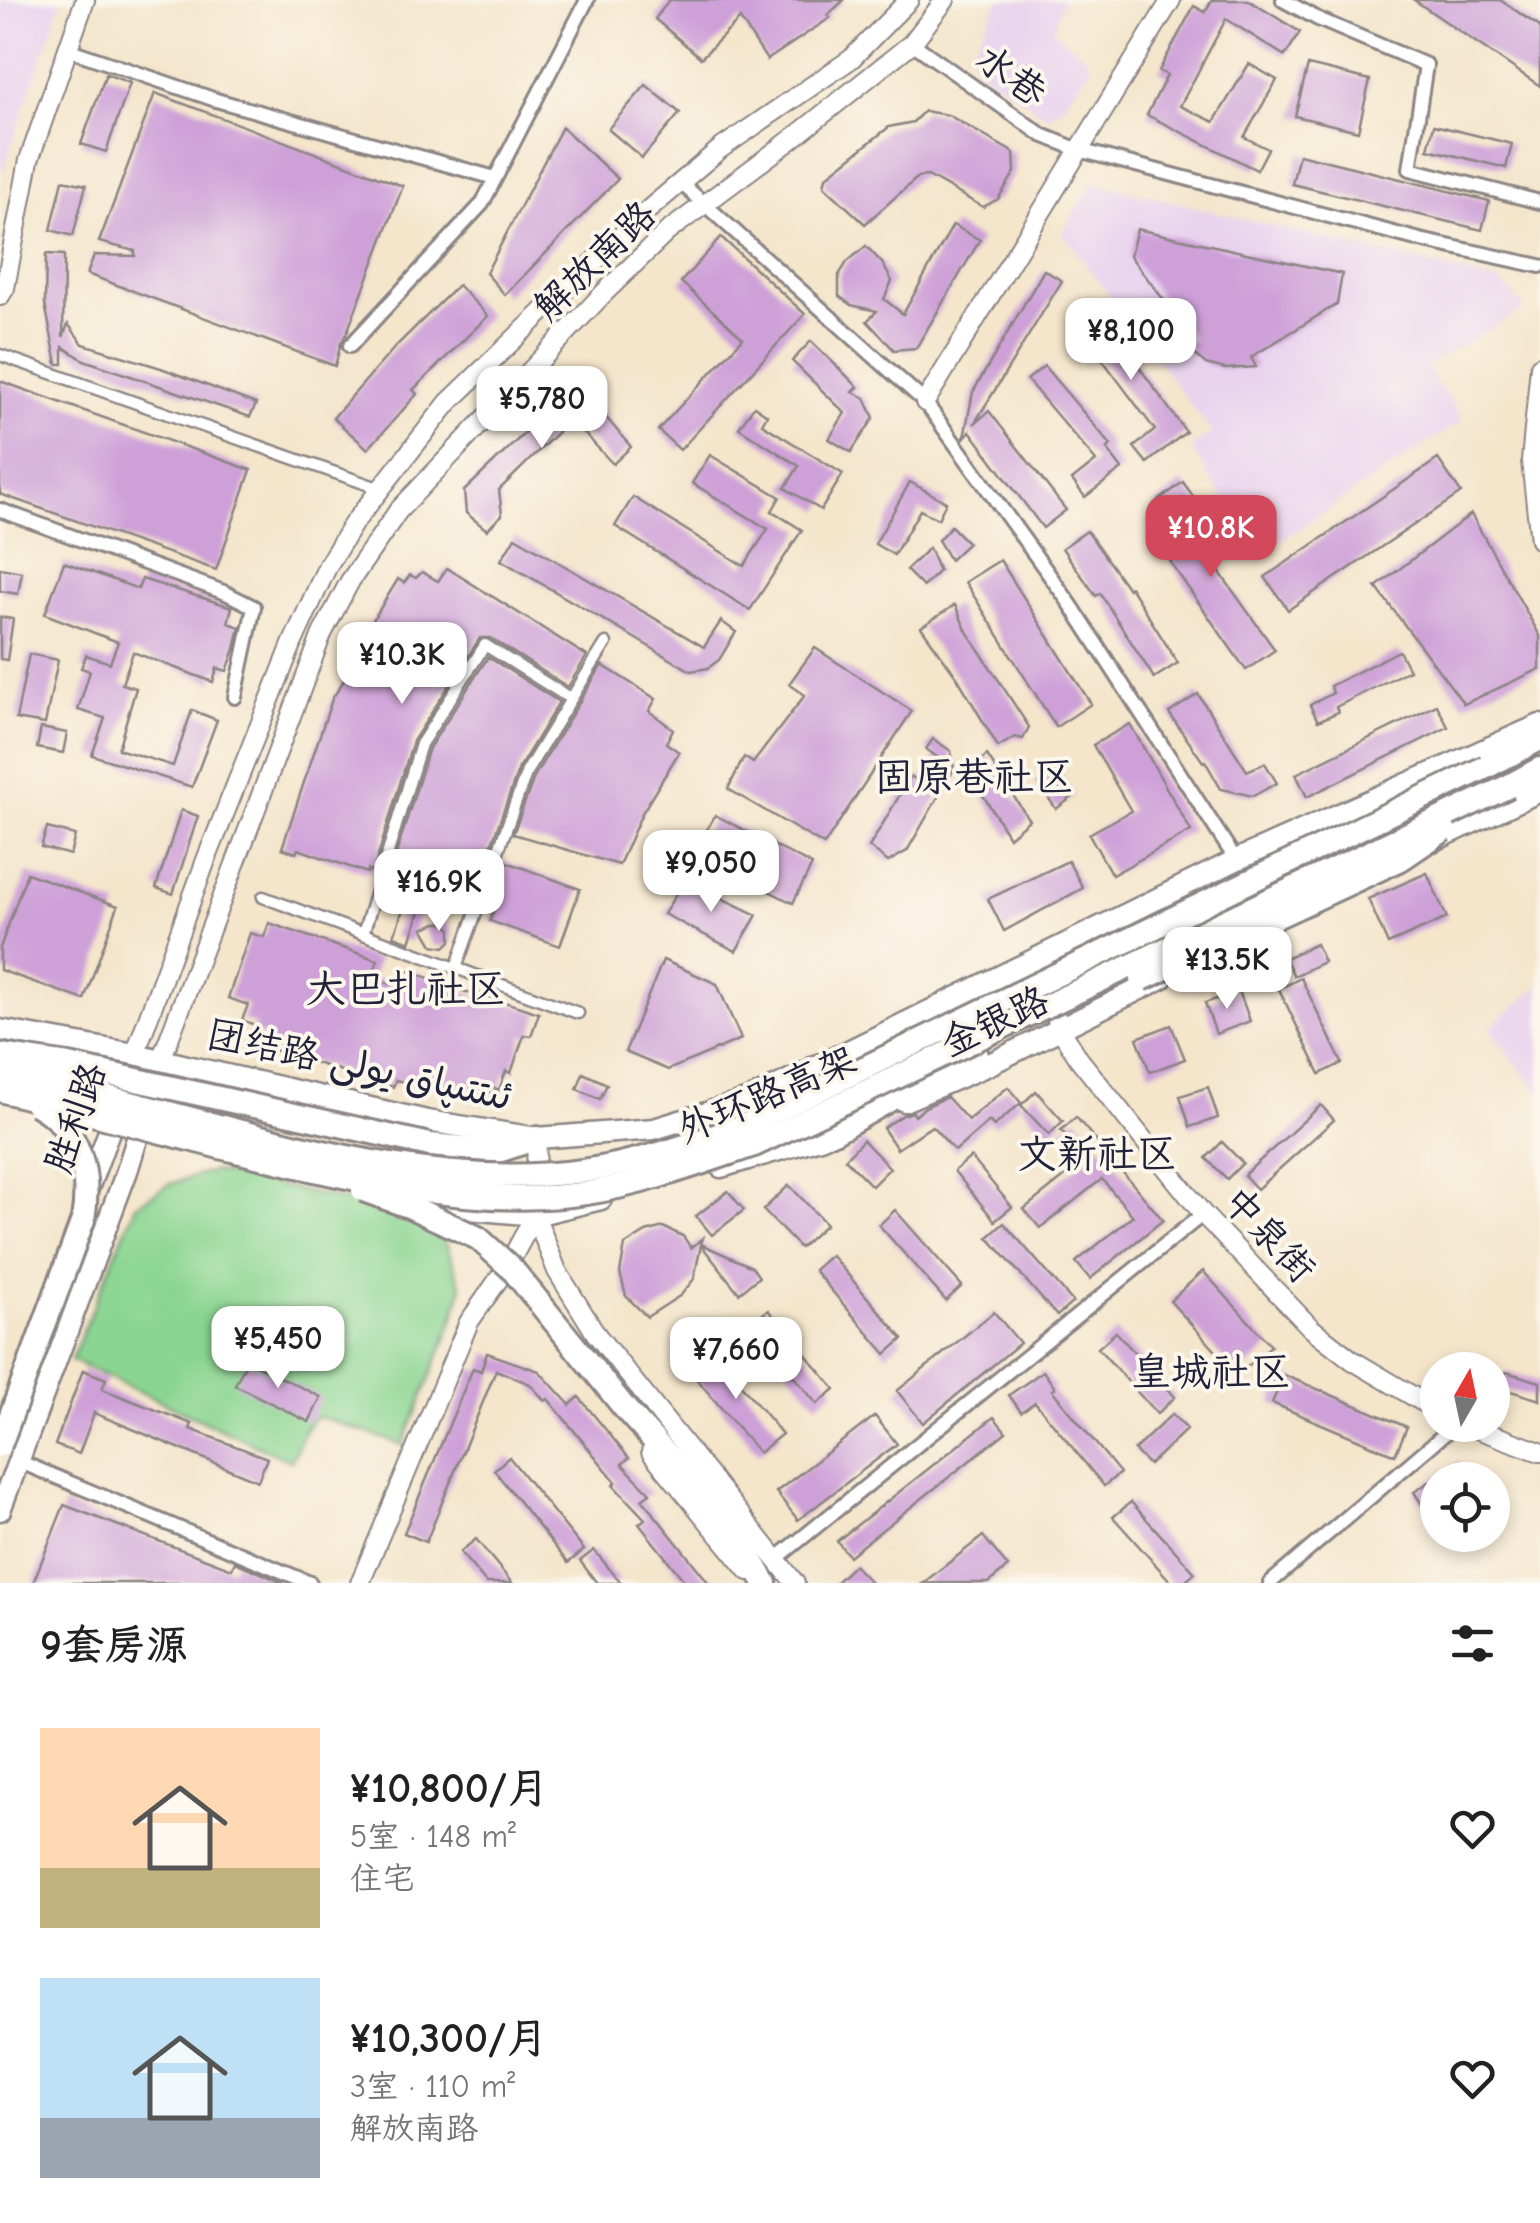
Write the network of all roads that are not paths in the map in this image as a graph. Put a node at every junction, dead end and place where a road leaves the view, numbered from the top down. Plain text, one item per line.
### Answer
1 (85, 0) edge
2 (588, 0) edge
3 (909, 0) edge
4 (945, 0) edge
5 (1171, 0) edge
6 (1283, 0) edge
7 (912, 43) junction
8 (67, 49) junction
9 (1079, 150) junction
10 (495, 178) junction
11 (681, 182) junction
12 (1540, 202) edge
13 (706, 203) junction
14 (1540, 266) edge
15 (0, 296) edge
16 (350, 346) dead end
17 (0, 355) edge
18 (1540, 366) edge
19 (925, 402) junction
20 (381, 489) junction
21 (0, 510) edge
22 (1540, 540) edge
23 (606, 644) dead end
24 (235, 697) dead end
25 (571, 698) junction
26 (1540, 726) edge
27 (1540, 739) edge
28 (1540, 769) edge
29 (1509, 786) junction
30 (1540, 791) edge
31 (1400, 808) junction
32 (1236, 860) junction
33 (263, 898) dead end
34 (363, 934) junction
35 (1034, 960) junction
36 (456, 968) junction
37 (578, 1013) dead end
38 (0, 1030) edge
39 (1061, 1030) junction
40 (135, 1054) junction
41 (0, 1055) edge
42 (161, 1060) junction
43 (816, 1067) junction
44 (0, 1069) edge
45 (0, 1090) edge
46 (0, 1101) edge
47 (112, 1126) junction
48 (139, 1131) junction
49 (834, 1132) junction
50 (538, 1138) junction
51 (289, 1164) junction
52 (446, 1207) junction
53 (1203, 1214) junction
54 (535, 1215) junction
55 (506, 1267) junction
56 (1420, 1400) edge
57 (0, 1430) edge
58 (1510, 1441) edge
59 (1435, 1442) edge
60 (1540, 1452) edge
61 (9, 1453) edge
62 (0, 1510) edge
63 (776, 1558) junction
64 (310, 1583) edge
65 (360, 1583) edge
66 (762, 1583) edge
67 (795, 1583) edge
68 (1270, 1583) edge

1 - 8 main road
2 - 10 street
3 - 11 main road
4 - 7 main road, 解放南路
5 - 9 main road
6 - 12 street
7 - 9 street, 水巷
7 - 13 main road, 解放南路
8 - 10 street
8 - 15 main road
9 - 14 street, 水巷
9 - 19 main road
10 - 16 street
11 - 13 street
11 - 20 main road
13 - 19 street
13 - 42 main road, 解放南路
17 - 20 street
18 - 22 main road
19 - 32 street
20 - 40 main road
21 - 24 street
23 - 25 street
25 - 34 street
25 - 36 street
26 - 32 main road, 金银路
27 - 31 highway, 外环路高架, bridge
28 - 29 highway
29 - 49 highway, bridge
29 - 51 highway, 外环路高架, bridge
30 - 39 main road, 金银路
31 - 43 highway
31 - 44 highway, 外环路高架, bridge
32 - 35 main road, 金银路
33 - 34 street
34 - 36 street
35 - 39 main road, 中泉街
35 - 43 main road, 金银路
36 - 37 street
38 - 40 main road, 团结路 ئىتتىپاق يولى
39 - 49 main road, 金银路
39 - 53 main road, 中泉街
40 - 42 main road, 团结路 ئىتتىپاق يولى
40 - 47 main road, 胜利路
41 - 50 highway, bridge
42 - 48 main road
42 - 50 main road, 团结路 ئىتتىپاق يولى
43 - 50 main road, 金银路
45 - 51 highway, 外环路高架, bridge
45 - 61 highway, bridge
46 - 47 main road
47 - 48 main road
47 - 57 main road, 胜利路
48 - 52 main road
48 - 61 main road
49 - 54 main road, 金银路
50 - 54 main road, 团结路 ئىتتىپاق يولى
51 - 66 highway, bridge
52 - 54 main road, 金银路
52 - 55 main road
53 - 56 main road, 中泉街
53 - 63 street
54 - 55 main road
54 - 63 main road, 团结路 ئىتتىپاق يولى
55 - 65 main road
55 - 66 main road
58 - 60 main road
59 - 68 street
61 - 62 main road
61 - 64 street
63 - 67 main road, 团结路 ئىتتىپاق يولى

